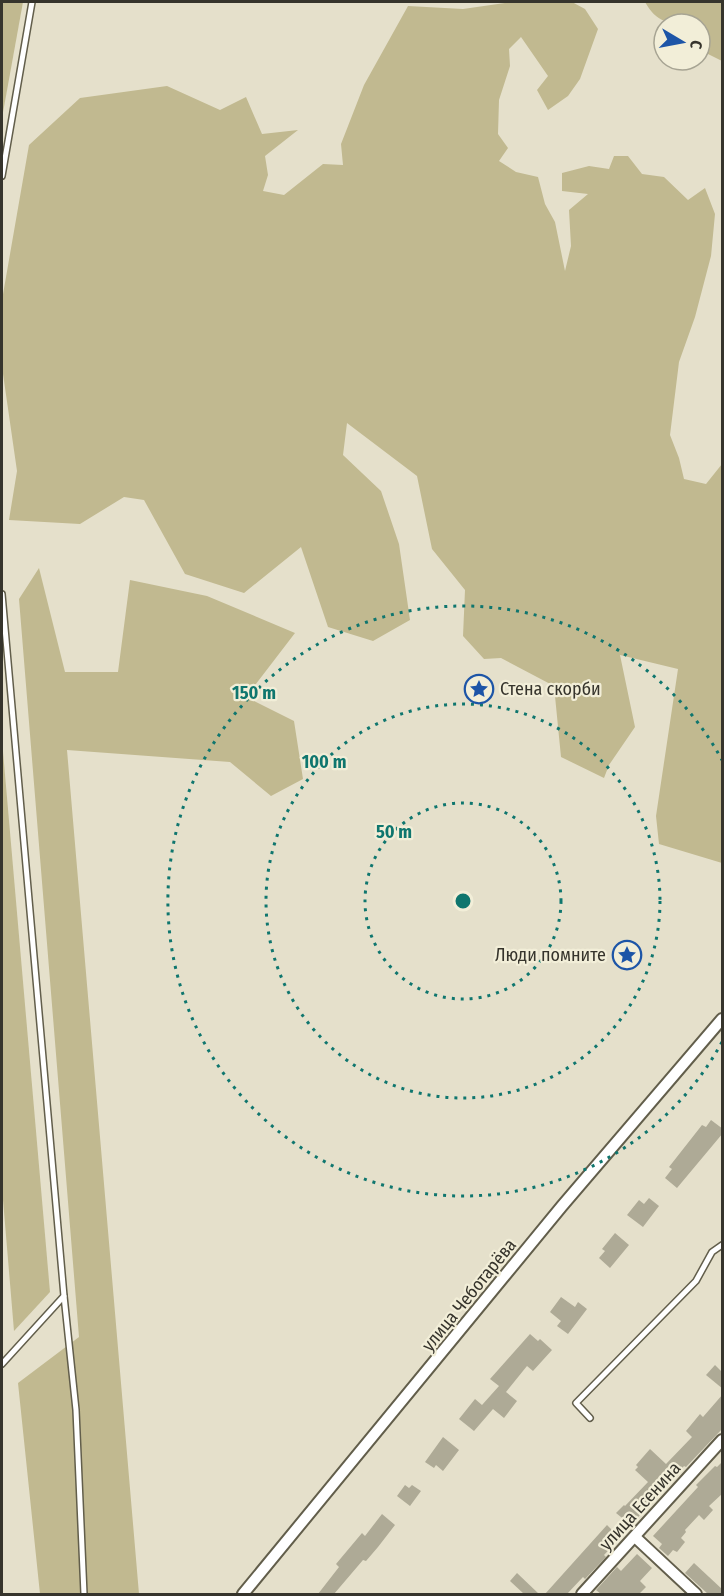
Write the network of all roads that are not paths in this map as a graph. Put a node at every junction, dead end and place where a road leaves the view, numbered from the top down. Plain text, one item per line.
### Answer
1 (32, 2) edge
2 (2, 176) edge
3 (2, 594) edge
4 (723, 1019) edge
5 (723, 1245) edge
6 (64, 1296) junction
7 (2, 1364) edge
8 (590, 1418) dead end
9 (723, 1440) edge
10 (635, 1537) junction
11 (84, 1594) edge
12 (243, 1594) edge
13 (582, 1594) edge
14 (696, 1594) edge

1 - 2 lane
3 - 6 lane
4 - 12 street, улица Чеботарёва
5 - 8 lane
6 - 7 lane
6 - 11 lane
9 - 10 street, улица Есенина
10 - 13 street, улица Есенина
10 - 14 street

